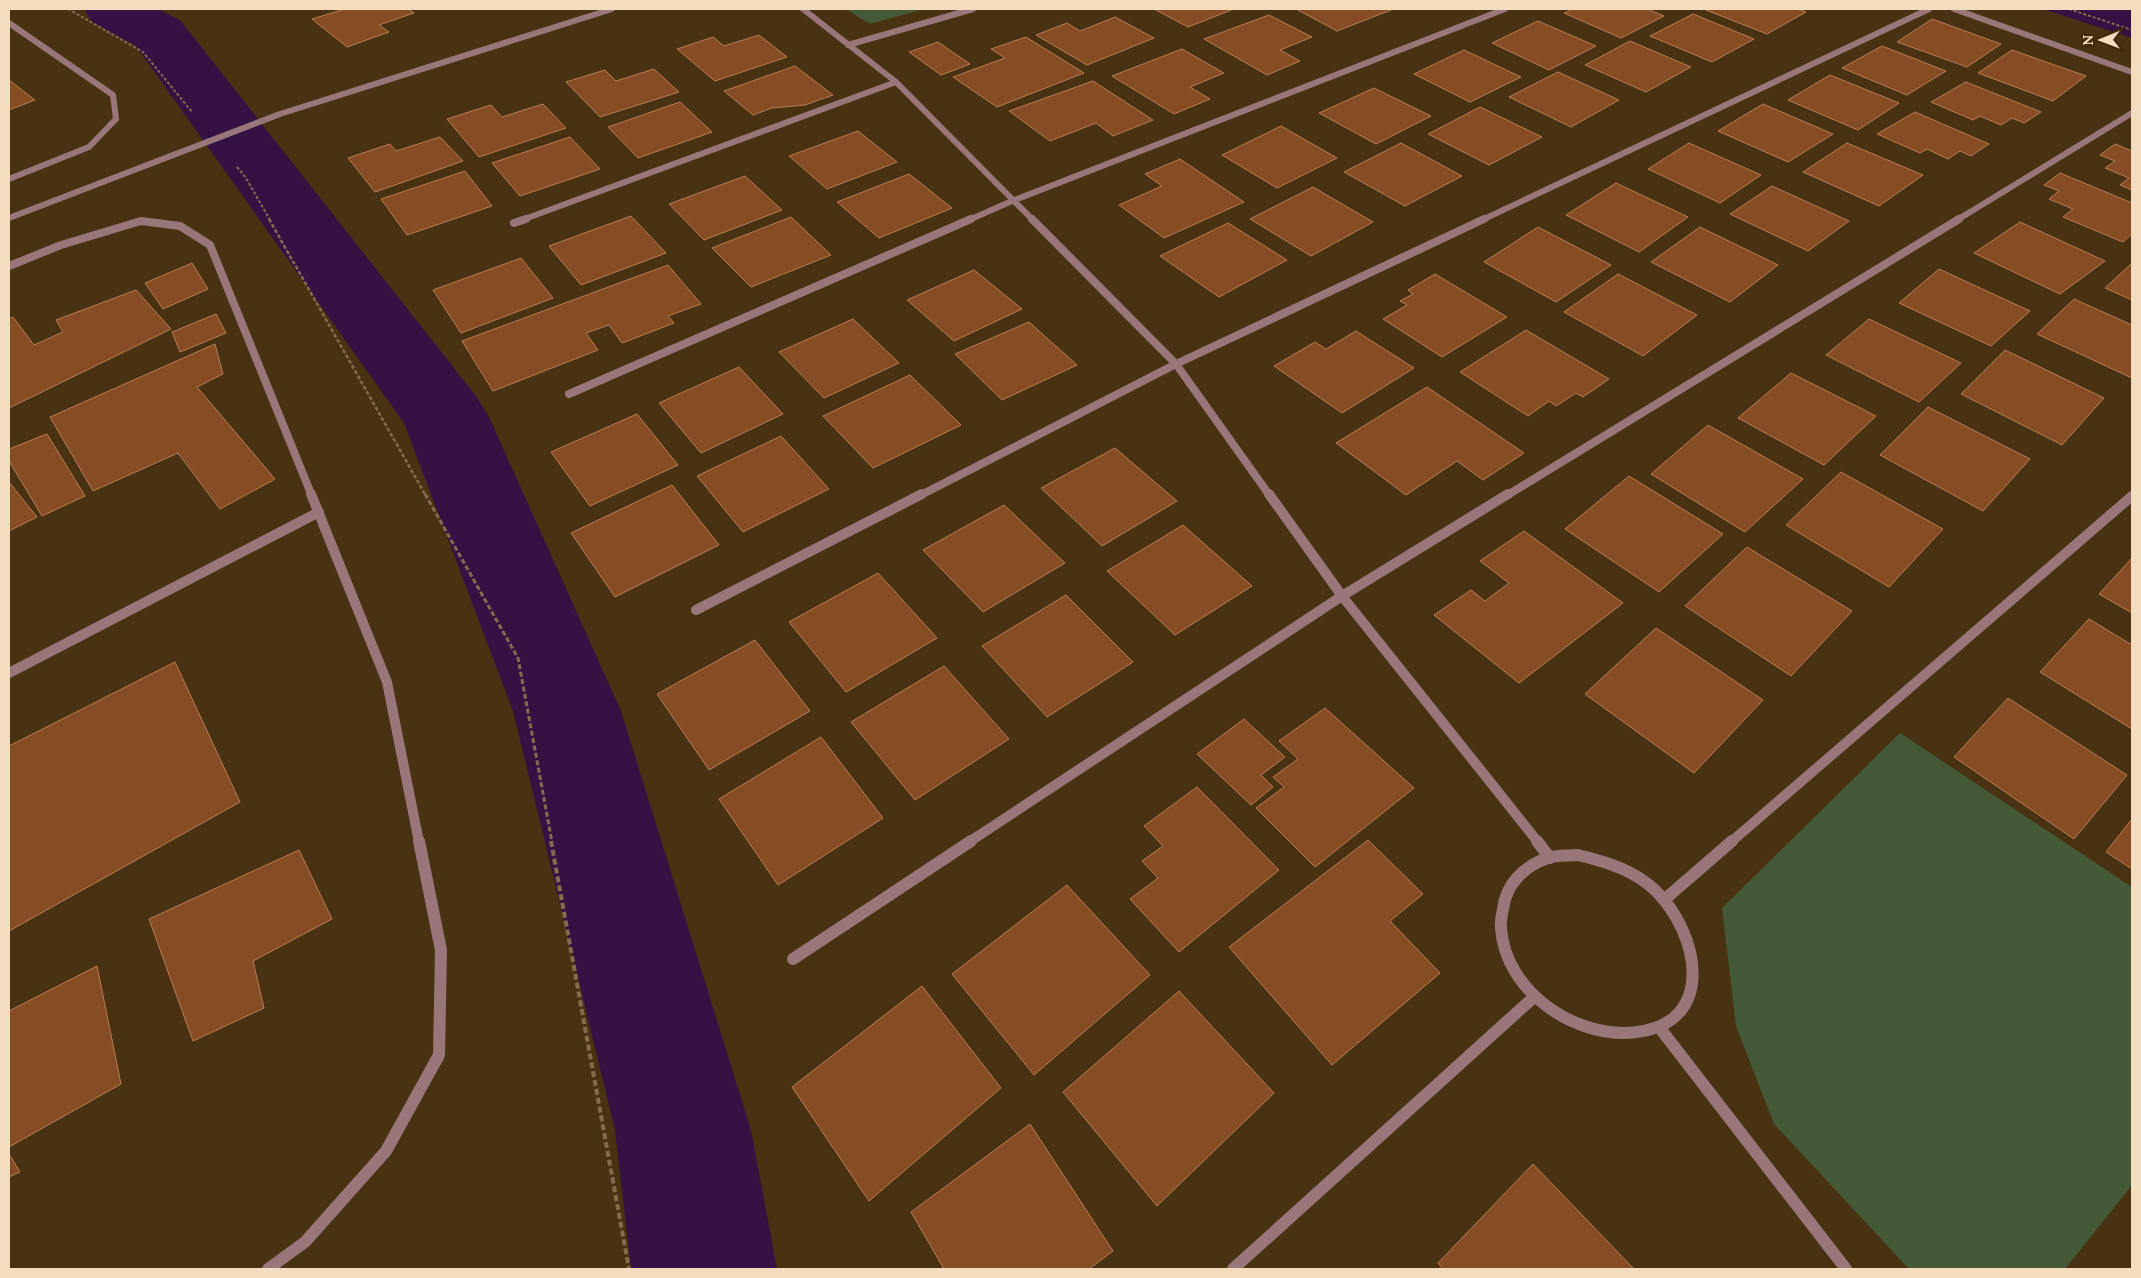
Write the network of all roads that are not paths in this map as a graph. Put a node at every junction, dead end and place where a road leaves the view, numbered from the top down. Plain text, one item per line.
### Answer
1 (612, 9) edge
2 (803, 9) edge
3 (973, 9) edge
4 (1505, 9) edge
5 (1930, 9) edge
6 (1954, 9) edge
7 (9, 23) edge
8 (848, 45) junction
9 (2132, 72) edge
10 (896, 82) junction
11 (2132, 113) edge
12 (9, 179) edge
13 (1012, 201) junction
14 (9, 218) edge
15 (514, 223) dead end
16 (9, 266) edge
17 (1176, 364) junction
18 (569, 394) dead end
19 (2132, 496) edge
20 (319, 512) junction
21 (1342, 596) junction
22 (696, 610) dead end
23 (9, 672) edge
24 (1550, 858) junction
25 (1664, 900) junction
26 (793, 959) dead end
27 (1534, 996) junction
28 (1659, 1027) junction
29 (268, 1269) edge
30 (1233, 1269) edge
31 (1846, 1269) edge

1 - 14 street
2 - 8 street
3 - 8 street
4 - 13 street
5 - 17 street
6 - 9 street
7 - 12 street
8 - 10 street
10 - 13 street
10 - 15 street
11 - 21 street
13 - 17 street
13 - 18 street
16 - 20 street
17 - 21 street
17 - 22 street
19 - 25 street
20 - 23 street
20 - 29 street
21 - 24 street
21 - 26 street
24 - 25 street
24 - 27 street
25 - 28 street
27 - 28 street
27 - 30 street
28 - 31 street

